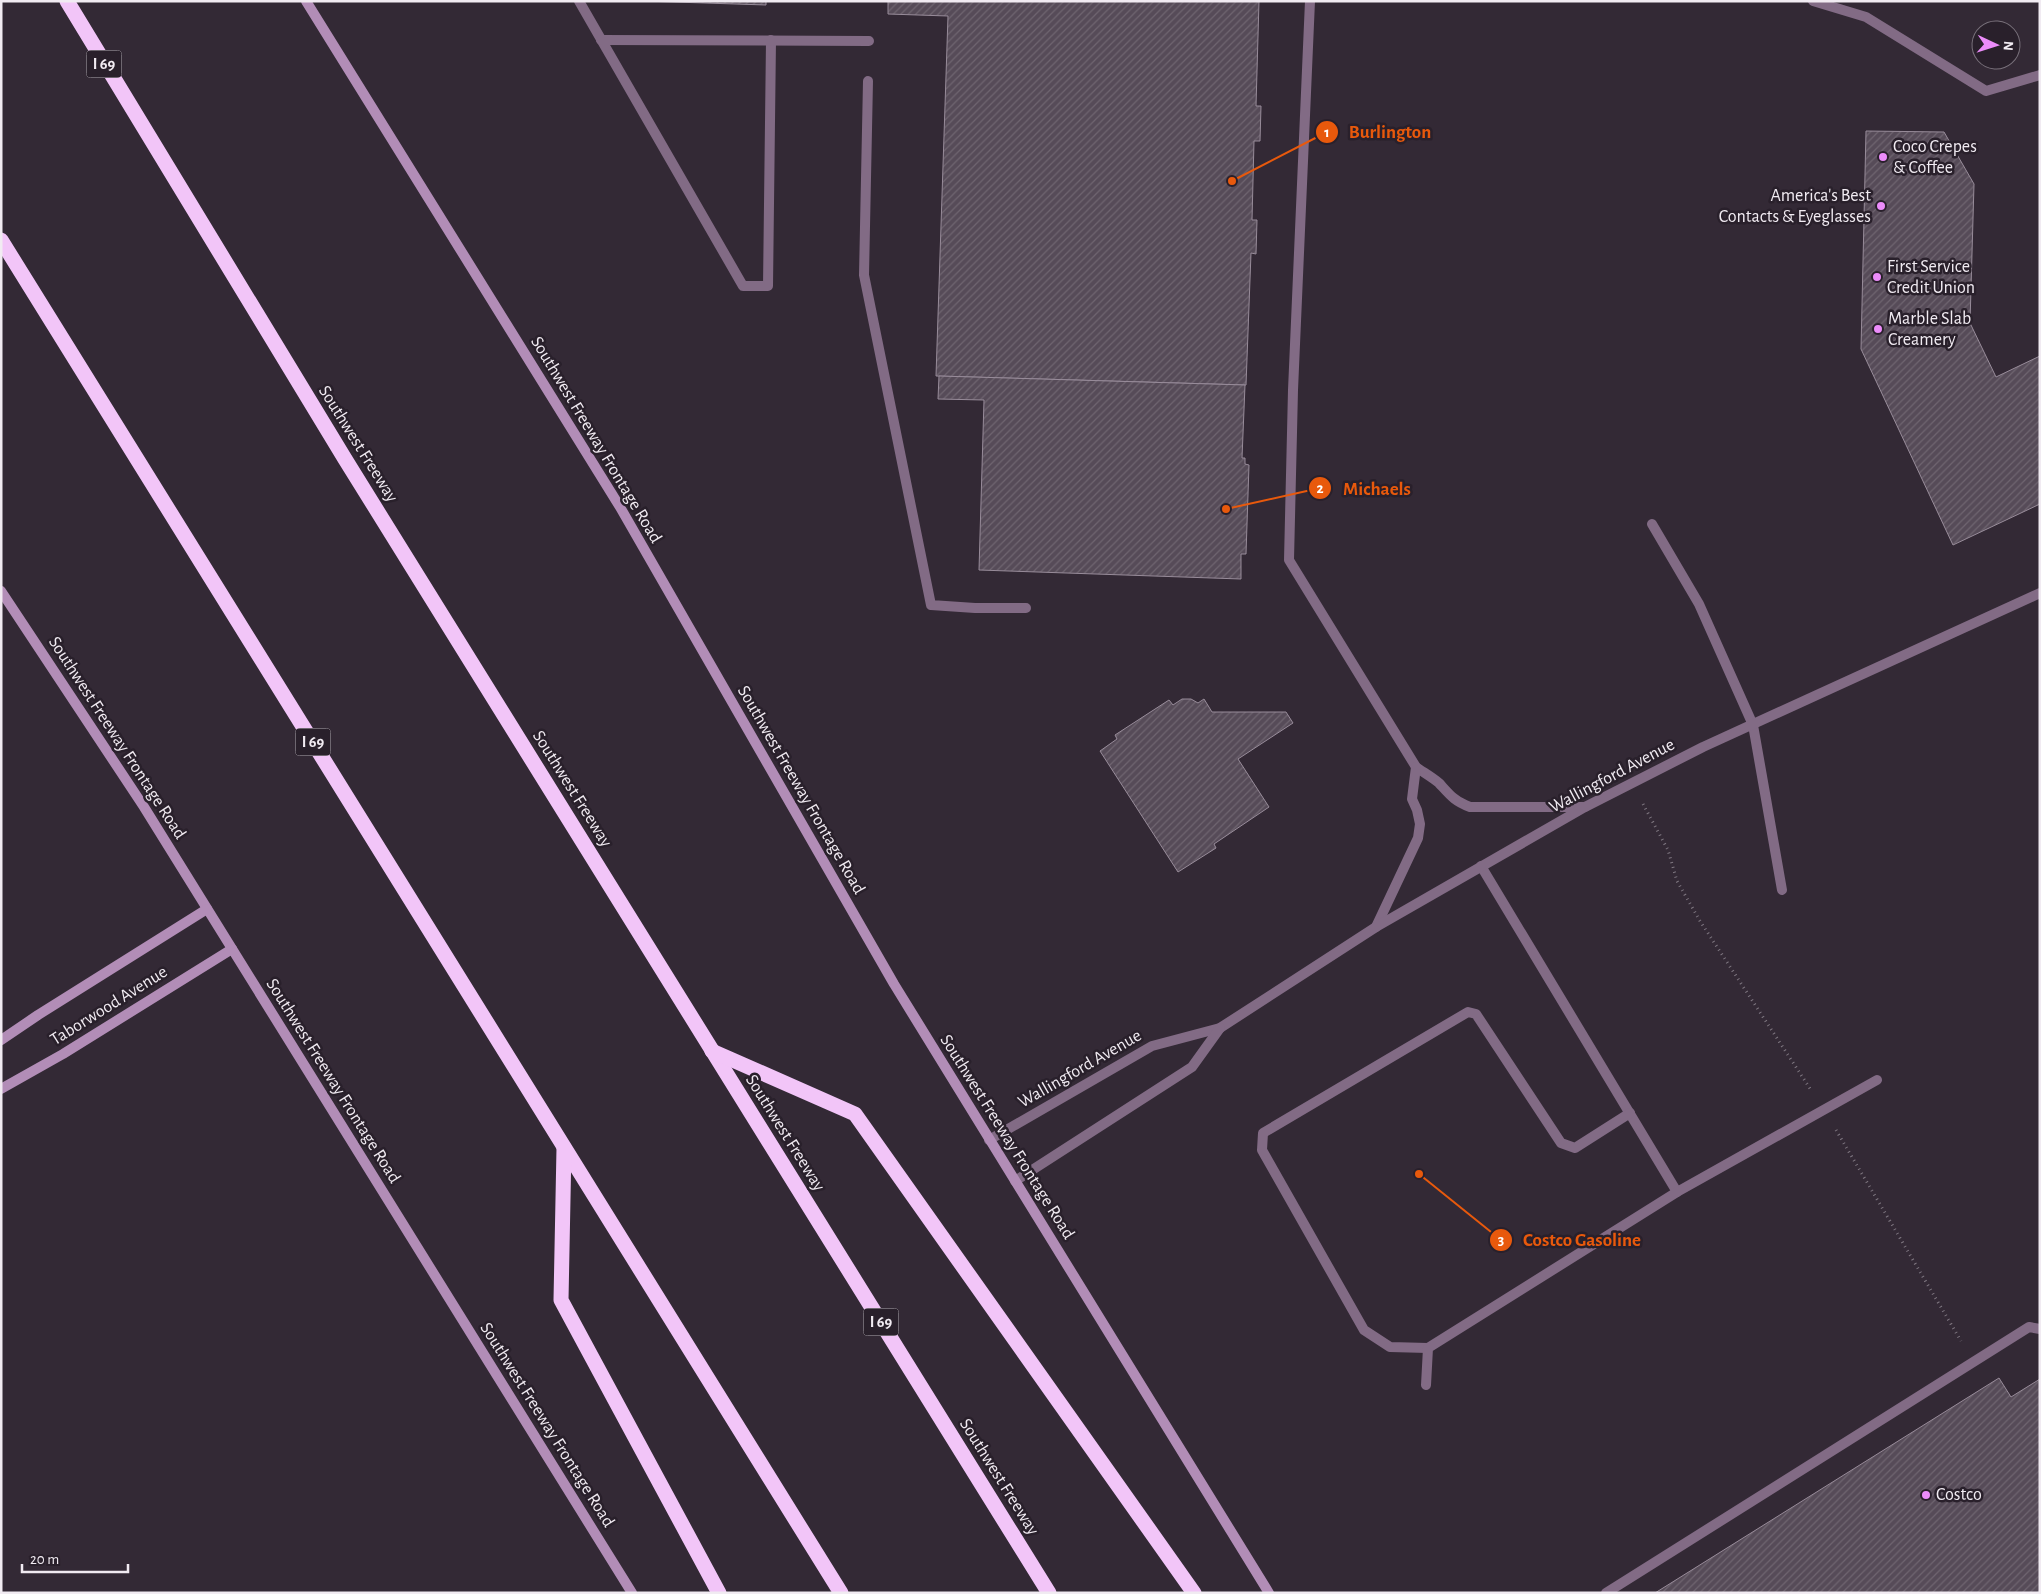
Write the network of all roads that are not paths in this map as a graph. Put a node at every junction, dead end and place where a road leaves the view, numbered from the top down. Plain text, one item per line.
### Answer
1 (67, 1) edge
2 (306, 1) edge
3 (579, 1) edge
4 (1310, 1) edge
5 (1813, 1) edge
6 (601, 40) junction
7 (770, 40) junction
8 (869, 41) dead end
9 (2040, 75) edge
10 (868, 81) dead end
11 (1, 240) edge
12 (1652, 524) dead end
13 (1, 591) edge
14 (2040, 593) edge
15 (1026, 608) dead end
16 (1753, 725) junction
17 (1416, 767) junction
18 (1586, 807) junction
19 (1481, 866) junction
20 (1782, 890) dead end
21 (207, 909) junction
22 (1376, 927) junction
23 (232, 949) junction
24 (1220, 1028) junction
25 (1, 1040) edge
26 (712, 1051) junction
27 (1877, 1080) dead end
28 (1, 1089) edge
29 (1630, 1113) junction
30 (989, 1140) junction
31 (564, 1148) junction
32 (1015, 1181) junction
33 (1677, 1192) junction
34 (2040, 1329) edge
35 (1428, 1348) junction
36 (1426, 1384) dead end
37 (632, 1593) edge
38 (720, 1593) edge
39 (841, 1593) edge
40 (1049, 1593) edge
41 (1194, 1593) edge
42 (1269, 1593) edge
43 (1606, 1593) edge

1 - 26 highway, Southwest Freeway / I 69
2 - 30 main road, Southwest Freeway Frontage Road
3 - 6 street
4 - 17 street
5 - 9 street
6 - 7 street
6 - 7 street
7 - 8 street
10 - 15 street
11 - 31 highway, I 69
12 - 16 street
13 - 21 main road, Southwest Freeway Frontage Road
14 - 16 street, Wallingford Avenue
16 - 18 street, Wallingford Avenue
16 - 20 street
17 - 18 street
17 - 22 street
18 - 19 street, Wallingford Avenue
19 - 22 street, Wallingford Avenue
19 - 29 street
21 - 23 main road, Southwest Freeway Frontage Road
21 - 25 main road, Taborwood Avenue
22 - 24 street, Wallingford Avenue
23 - 28 main road, Taborwood Avenue
23 - 37 main road, Southwest Freeway Frontage Road
24 - 30 street, Wallingford Avenue
24 - 32 street, Wallingford Avenue
26 - 40 highway, Southwest Freeway / I 69
26 - 41 highway
27 - 33 street
29 - 33 street
29 - 35 street
30 - 32 main road, Southwest Freeway Frontage Road
31 - 38 highway
31 - 39 highway, I 69
32 - 42 main road, Southwest Freeway Frontage Road
33 - 35 street
34 - 43 street
35 - 36 street

